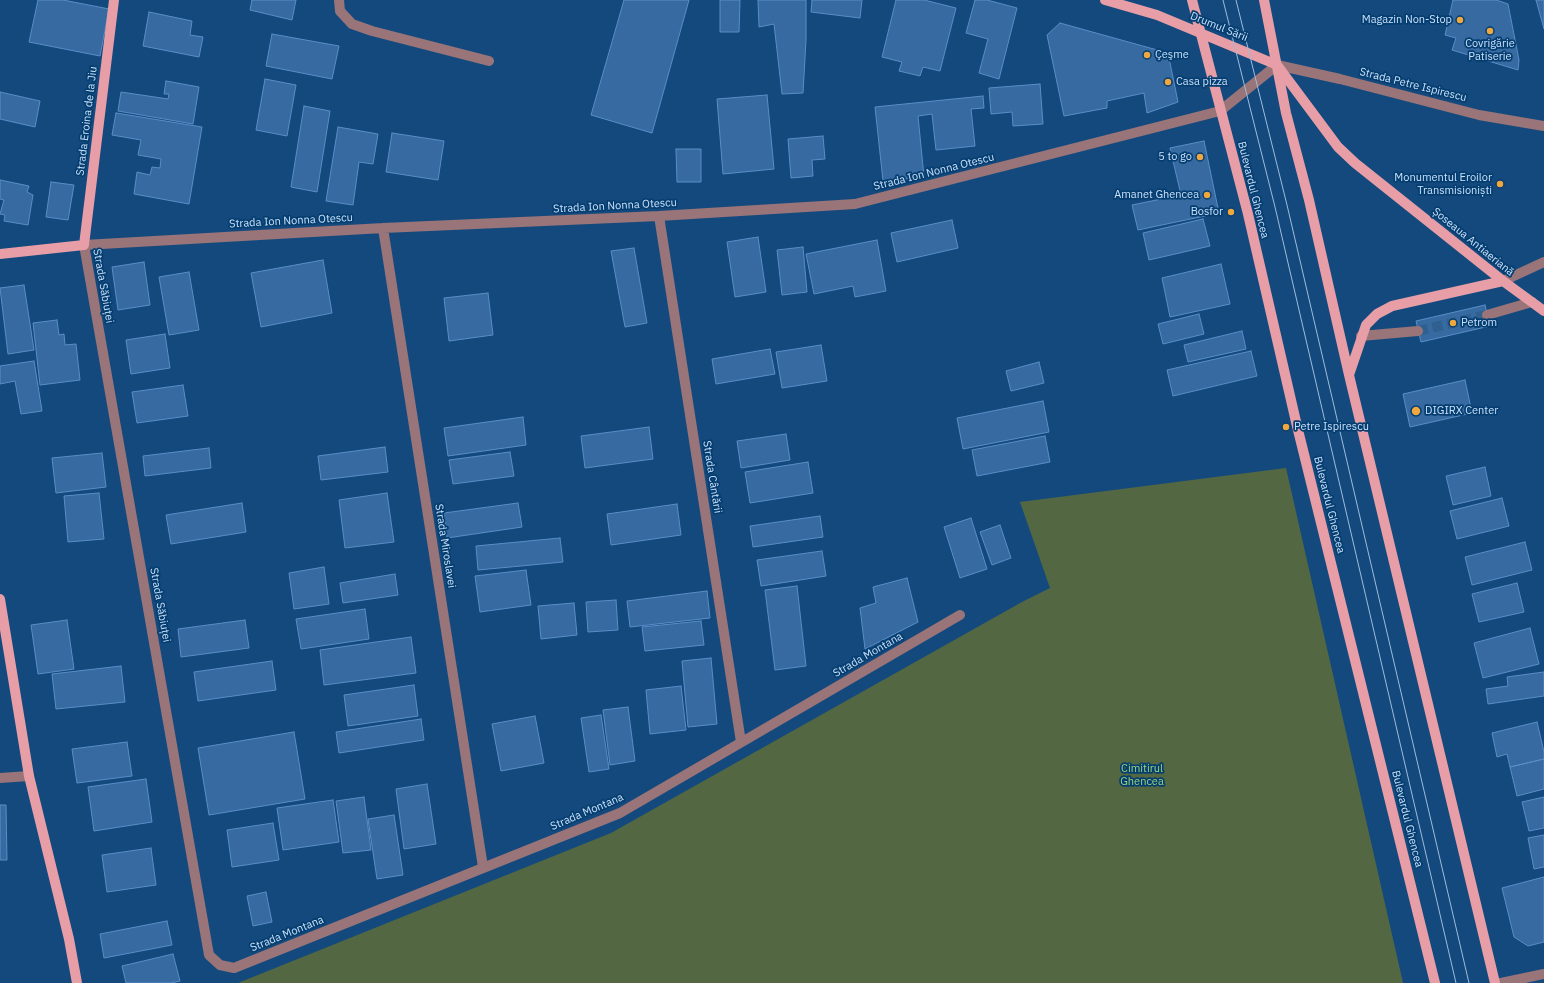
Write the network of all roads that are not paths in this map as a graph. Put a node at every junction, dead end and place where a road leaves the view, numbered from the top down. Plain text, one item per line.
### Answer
1 (114, 0) edge
2 (339, 0) edge
3 (1105, 0) edge
4 (1192, 0) edge
5 (1264, 0) edge
6 (1200, 32) junction
7 (489, 61) dead end
8 (1277, 65) junction
9 (1220, 111) junction
10 (1544, 126) edge
11 (659, 216) junction
12 (383, 228) junction
13 (84, 245) junction
14 (0, 254) edge
15 (1544, 262) edge
16 (1502, 281) junction
17 (1532, 302) junction
18 (1544, 311) edge
19 (1487, 315) tunnel mouth
20 (1418, 331) tunnel mouth
21 (1361, 336) junction
22 (1349, 375) junction
23 (0, 599) edge
24 (960, 615) dead end
25 (741, 742) junction
26 (29, 776) junction
27 (0, 778) edge
28 (483, 867) junction
29 (220, 965) joint
30 (1544, 974) edge
31 (77, 983) edge
32 (1435, 983) edge
33 (1495, 983) edge
34 (1501, 983) edge

1 - 13 main road, Strada Eroina de la Jiu
2 - 7 street
3 - 6 main road, Drumul Sării
4 - 6 main road, Bulevardul Ghencea
5 - 8 main road
6 - 8 main road, Drumul Sării
6 - 9 main road, Bulevardul Ghencea
8 - 9 street
8 - 10 street, Strada Petre Ispirescu
8 - 16 main road, Șoseaua Antiaeriană
8 - 22 main road
9 - 11 street, Strada Ion Nonna Otescu
9 - 32 main road, Bulevardul Ghencea
11 - 12 street, Strada Ion Nonna Otescu
11 - 25 street, Strada Cântării
12 - 13 street, Strada Ion Nonna Otescu
12 - 28 street, Strada Miroslavei
13 - 14 main road, Strada Ion Nonna Otescu
13 - 29 street, Strada Săbiuței
15 - 16 street
16 - 17 main road, Șoseaua Antiaeriană
16 - 21 main road
17 - 18 main road, Șoseaua Antiaeriană
17 - 19 street
20 - 21 street
21 - 22 main road
22 - 33 main road
23 - 26 main road
24 - 25 street, Strada Montana
25 - 28 street, Strada Montana
26 - 27 street
26 - 31 main road
28 - 29 street, Strada Montana
30 - 34 street

